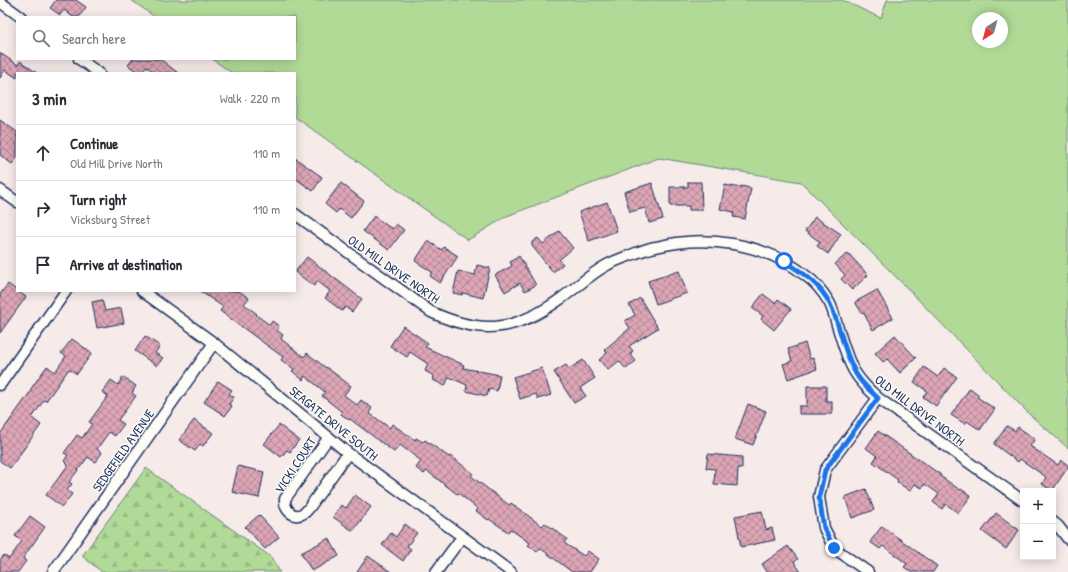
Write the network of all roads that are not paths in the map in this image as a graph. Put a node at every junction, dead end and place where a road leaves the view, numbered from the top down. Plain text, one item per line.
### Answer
1 (0, 2) edge
2 (20, 16) edge
3 (80, 60) edge
4 (97, 72) edge
5 (0, 190) edge
6 (16, 201) edge
7 (296, 215) edge
8 (65, 292) edge
9 (143, 292) edge
10 (214, 343) junction
11 (0, 386) edge
12 (878, 398) junction
13 (329, 437) junction
14 (348, 453) junction
15 (1020, 499) edge
16 (1056, 524) edge
17 (462, 537) junction
18 (1068, 539) edge
19 (53, 572) edge
20 (436, 572) edge
21 (511, 572) edge
22 (868, 572) edge

1 - 2 street
3 - 4 street
5 - 6 street
7 - 12 street, OLD MILL DRIVE NORTH
8 - 11 street
9 - 10 street, SEAGATE DRIVE SOUTH
10 - 13 street, SEAGATE DRIVE SOUTH
10 - 19 street, SEDGEFIELD AVENUE
12 - 15 street, OLD MILL DRIVE NORTH
12 - 22 street
13 - 14 street, SEAGATE DRIVE SOUTH
13 - 14 street, VICKI COURT
14 - 17 street, SEAGATE DRIVE SOUTH
16 - 18 street
17 - 20 street
17 - 21 street, SEAGATE DRIVE SOUTH

